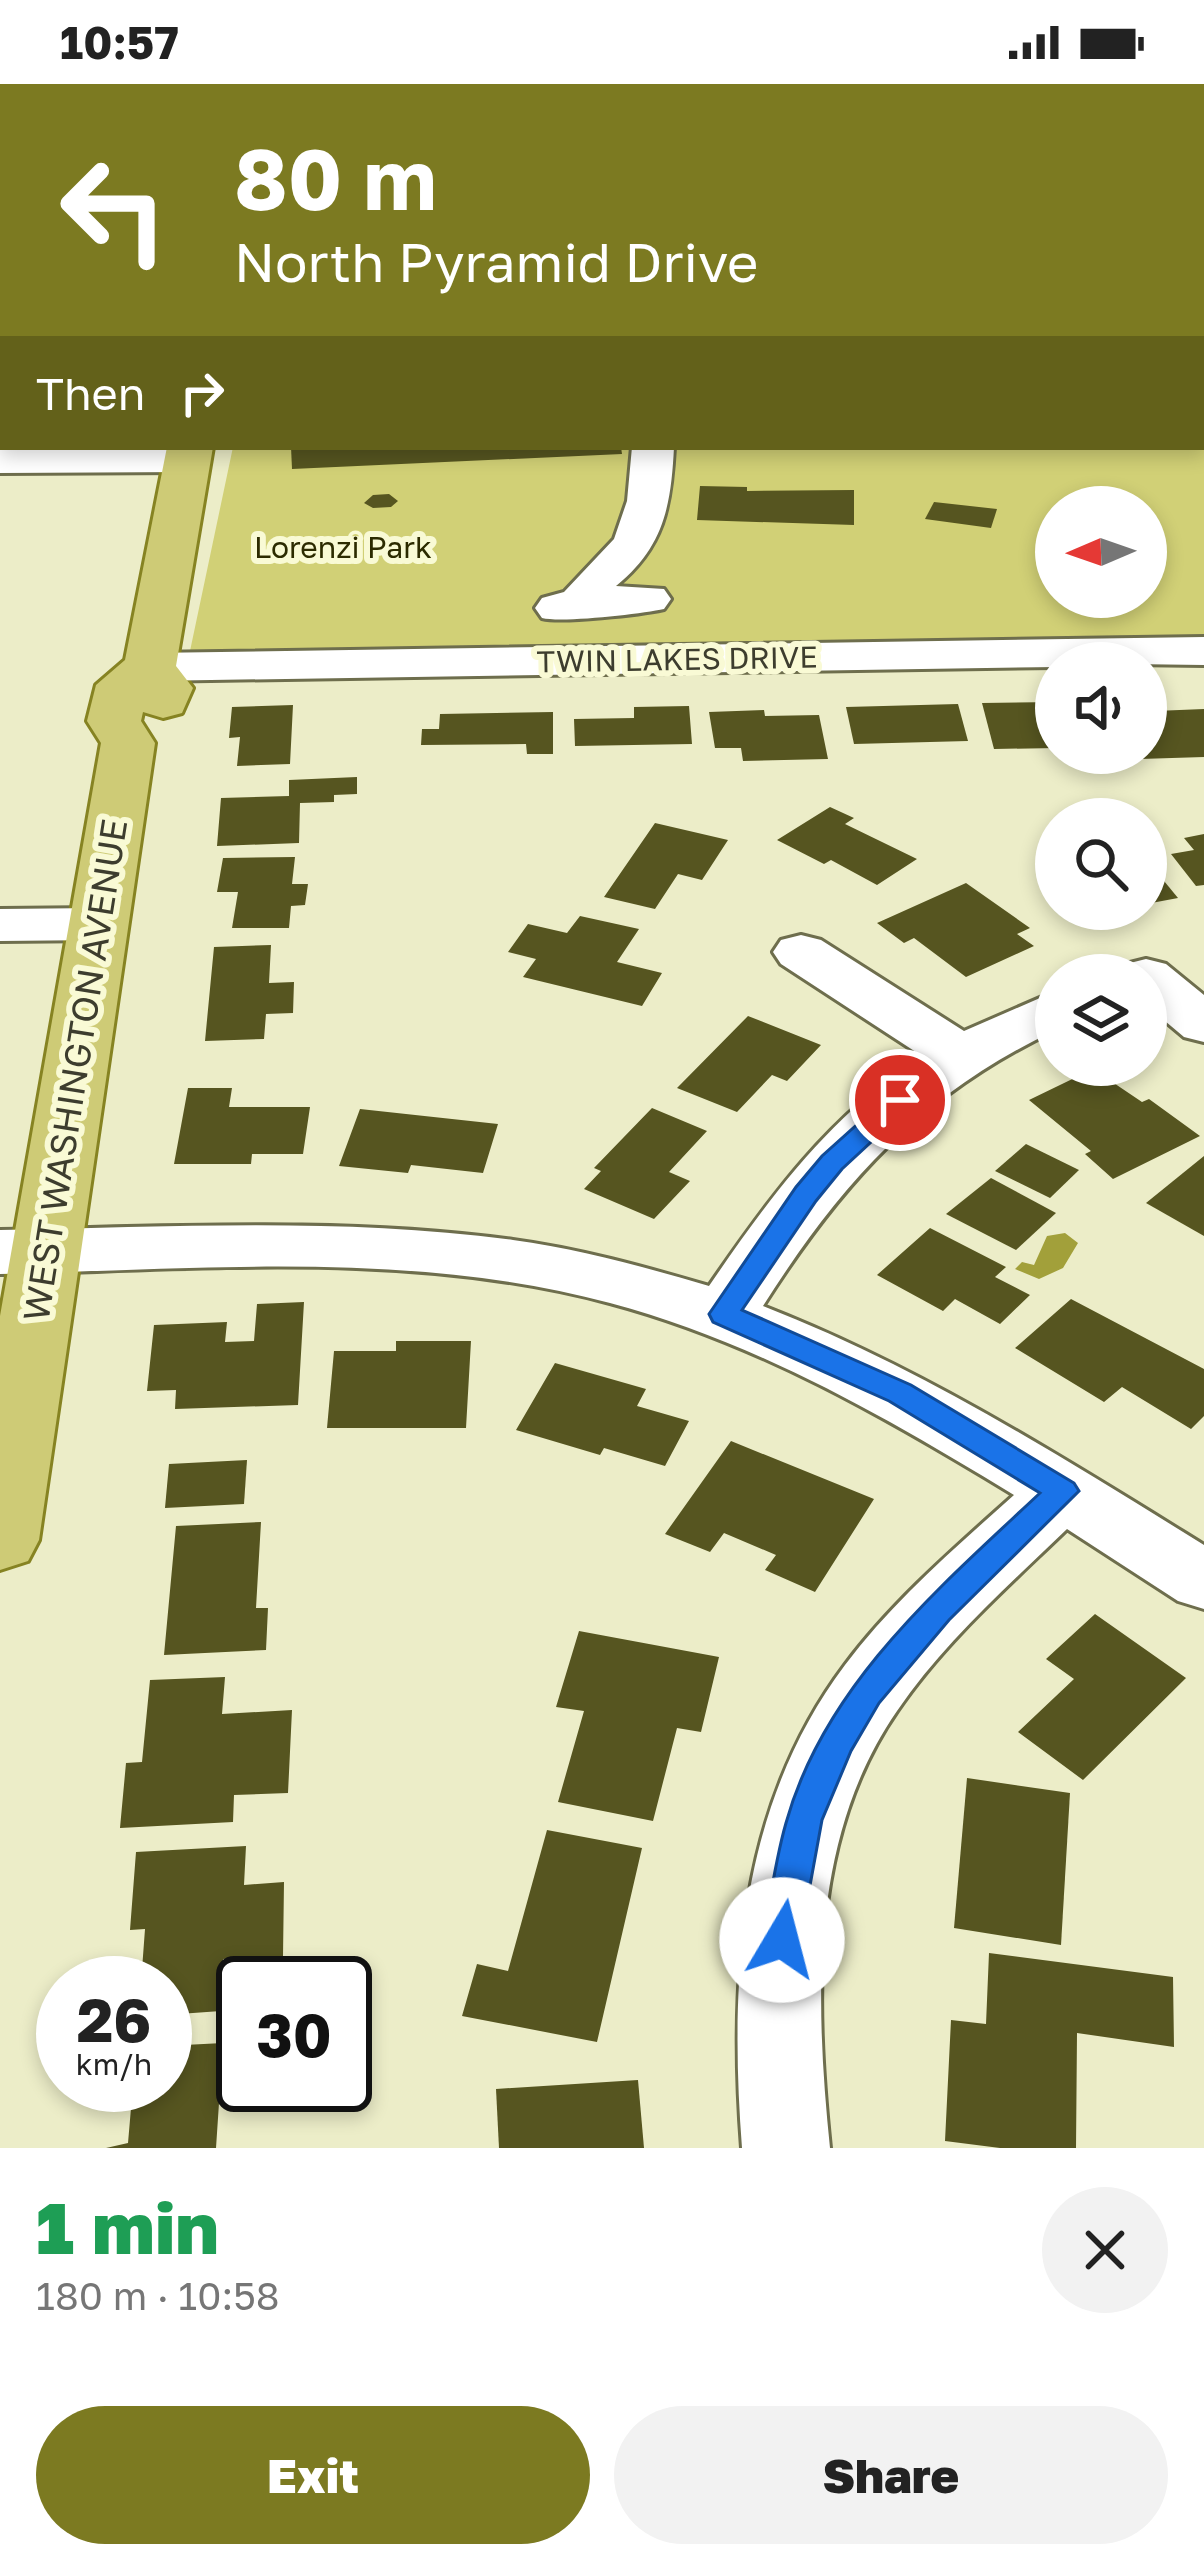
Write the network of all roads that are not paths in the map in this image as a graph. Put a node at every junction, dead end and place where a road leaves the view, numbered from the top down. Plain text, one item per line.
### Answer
1 (653, 450) edge
2 (188, 453) edge
3 (0, 460) edge
4 (648, 599) dead end
5 (584, 601) junction
6 (1204, 651) edge
7 (538, 662) junction
8 (151, 667) junction
9 (99, 924) junction
10 (0, 925) edge
11 (801, 952) dead end
12 (1204, 961) edge
13 (1167, 971) edge
14 (1167, 993) edge
15 (1035, 1019) edge
16 (1204, 1024) edge
17 (962, 1056) junction
18 (22, 1251) edge
19 (724, 1314) junction
20 (1063, 1491) junction
21 (0, 1540) edge
22 (1204, 1581) edge
23 (786, 2148) edge

1 - 5 street
2 - 3 street
2 - 8 main road, WEST WASHINGTON AVENUE
4 - 5 street
5 - 7 street
6 - 7 street, TWIN LAKES DRIVE
7 - 8 street, TWIN LAKES DRIVE
8 - 9 main road, WEST WASHINGTON AVENUE
9 - 10 street
9 - 18 main road, WEST WASHINGTON AVENUE
11 - 17 street
12 - 13 street
14 - 16 street
15 - 17 street
17 - 19 street
18 - 19 street
18 - 21 main road, WEST WASHINGTON AVENUE
19 - 20 street
20 - 22 street
20 - 23 street

